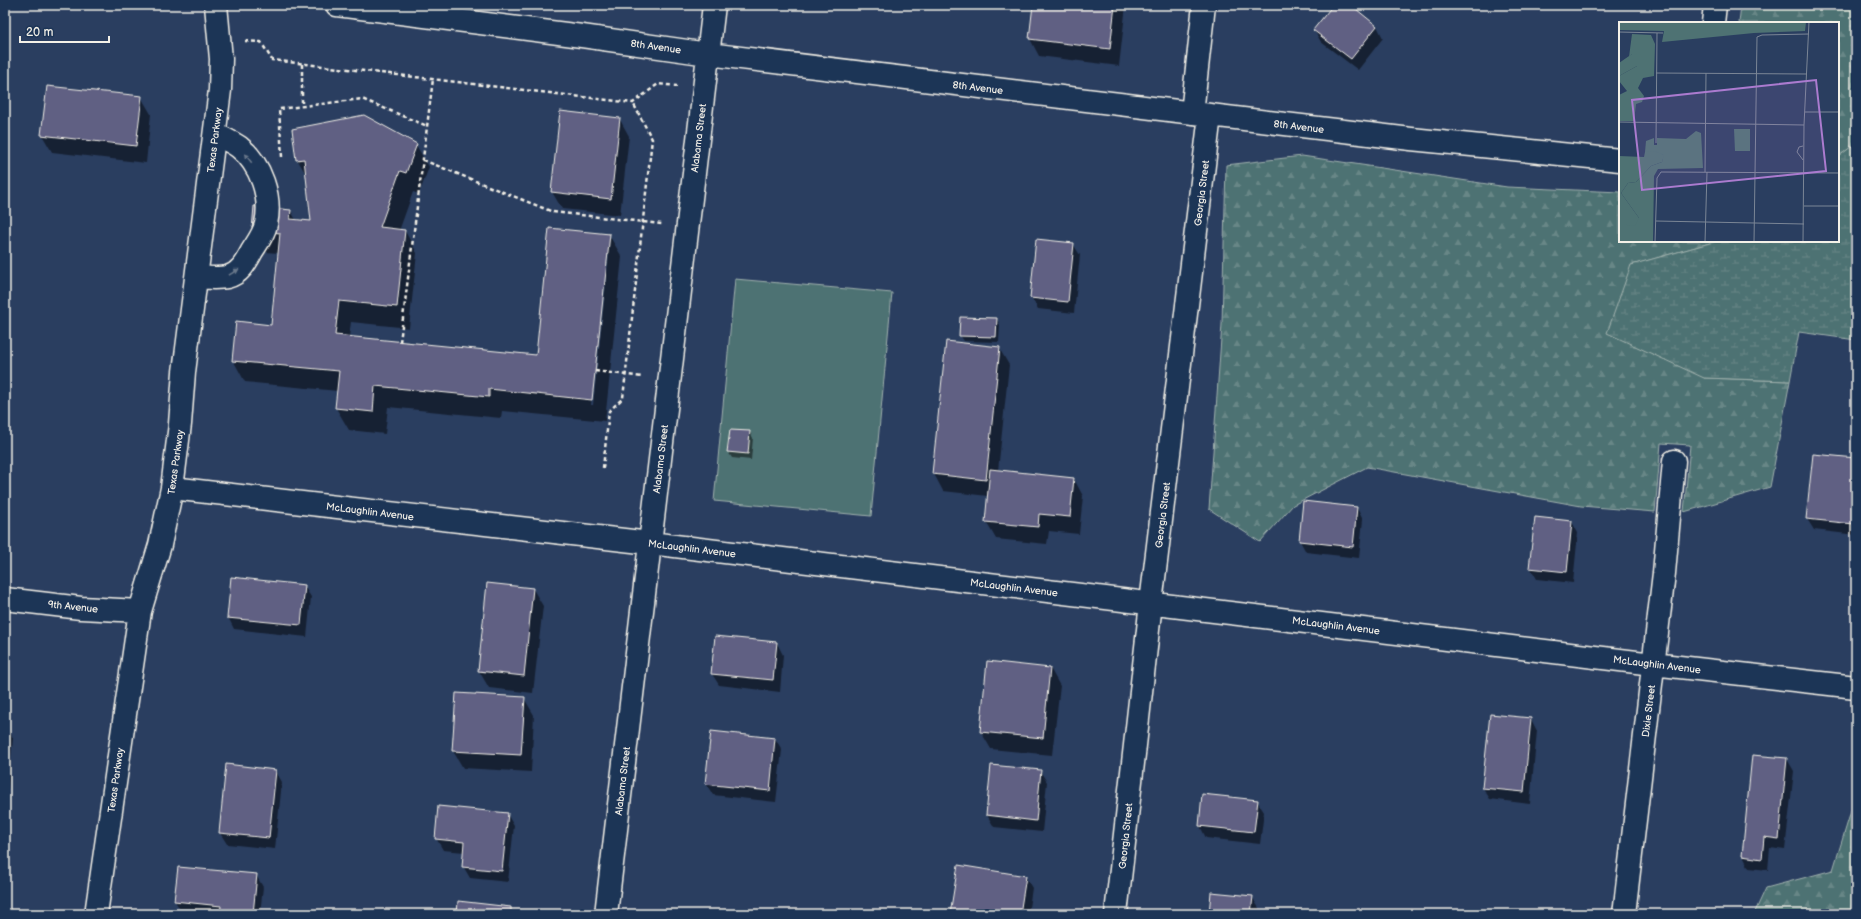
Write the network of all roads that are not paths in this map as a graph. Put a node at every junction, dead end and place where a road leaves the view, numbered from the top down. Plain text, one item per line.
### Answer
1 (216, 5) edge
2 (337, 5) edge
3 (714, 5) edge
4 (1204, 5) edge
5 (1715, 5) edge
6 (1713, 22) edge
7 (708, 54) junction
8 (1201, 114) junction
9 (215, 134) junction
10 (1619, 160) edge
11 (196, 278) junction
12 (1674, 461) dead end
13 (172, 488) junction
14 (650, 543) junction
15 (5, 598) edge
16 (1151, 603) junction
17 (140, 611) junction
18 (1653, 664) junction
19 (1856, 687) edge
20 (96, 914) edge
21 (606, 914) edge
22 (1116, 914) edge
23 (1624, 914) edge

1 - 9 street, Texas Parkway
2 - 7 street, 8th Avenue
3 - 7 street, Alabama Street
4 - 8 street, Georgia Street
5 - 6 street
7 - 8 street, 8th Avenue
7 - 14 street, Alabama Street
8 - 10 street, 8th Avenue
8 - 16 street, Georgia Street
9 - 11 street, Texas Parkway
11 -> 9 street
11 - 13 street, Texas Parkway
12 - 18 street, Dixie Street
13 - 14 street, McLaughlin Avenue
13 - 17 street, Texas Parkway
14 - 16 street, McLaughlin Avenue
14 - 21 street, Alabama Street
15 - 17 street, 9th Avenue
16 - 18 street, McLaughlin Avenue
16 - 22 street, Georgia Street
17 - 20 street, Texas Parkway
18 - 19 street, McLaughlin Avenue
18 - 23 street, Dixie Street

